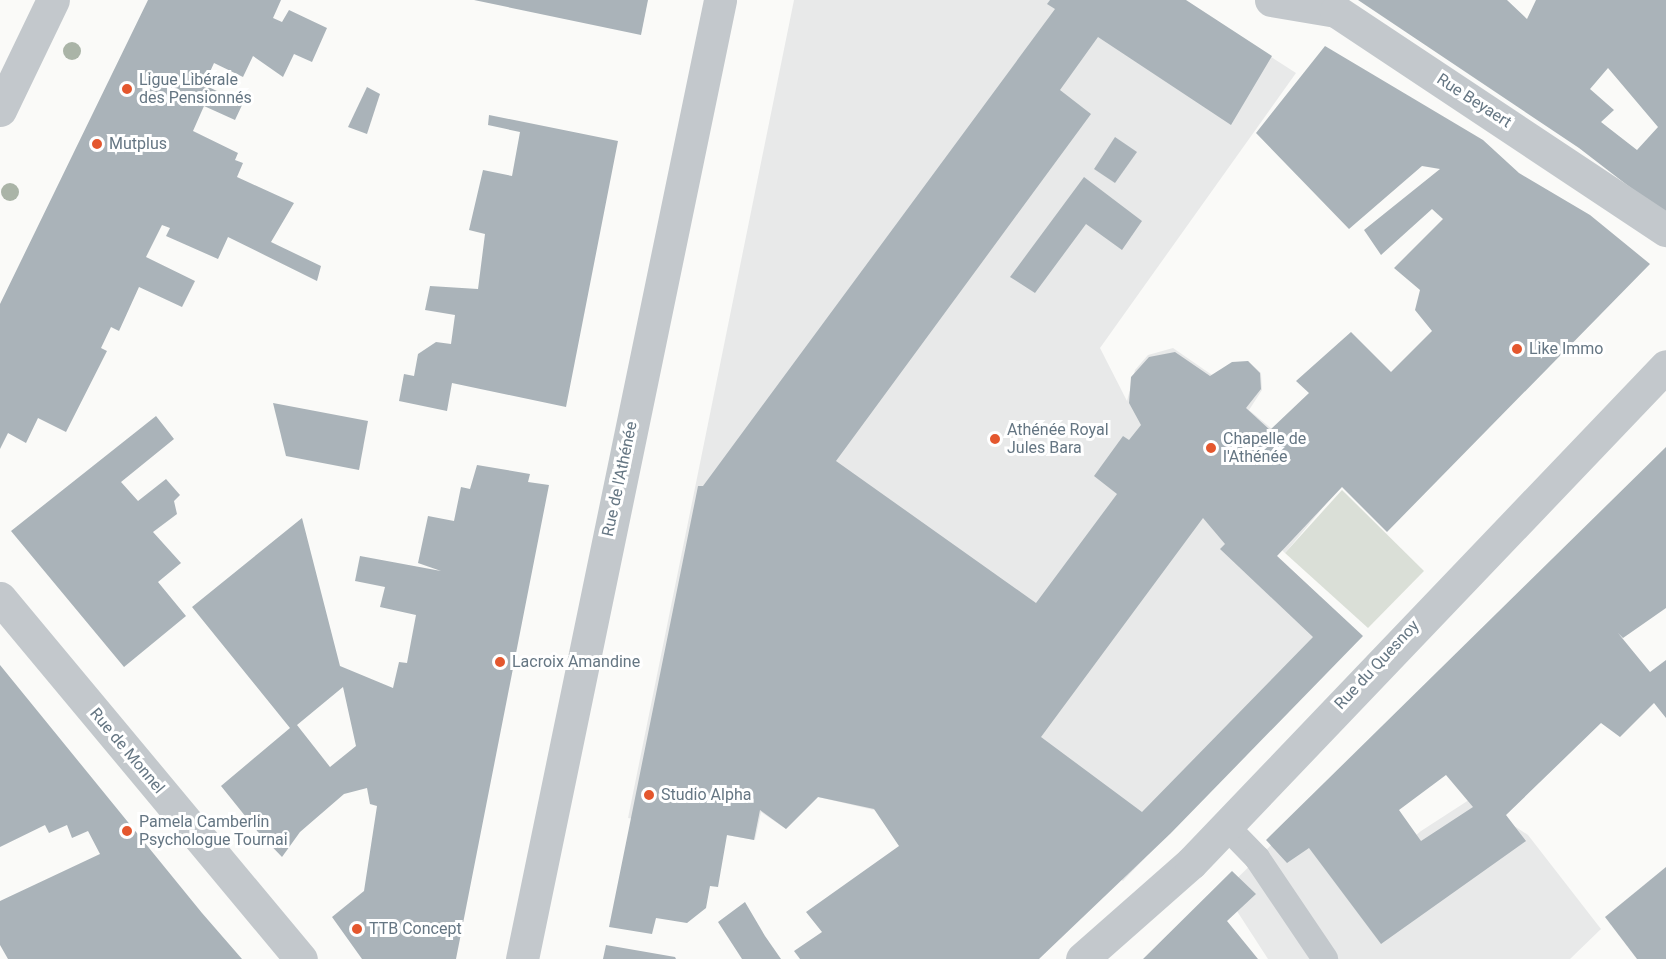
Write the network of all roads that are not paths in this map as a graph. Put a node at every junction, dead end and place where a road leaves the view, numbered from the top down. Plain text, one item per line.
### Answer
1 (53, 0) edge
2 (720, 0) edge
3 (1271, 0) edge
4 (0, 110) edge
5 (1666, 230) edge
6 (1666, 366) edge
7 (0, 598) edge
8 (1226, 826) junction
9 (301, 959) edge
10 (522, 959) edge
11 (1082, 959) edge
12 (1325, 959) edge

1 - 4 street
2 - 10 street, Rue de l'Athénée
3 - 5 street, Rue Beyaert
6 - 8 street, Rue du Quesnoy
7 - 9 street, Rue de Monnel
8 - 11 street, Rue du Quesnoy
8 - 12 lane

